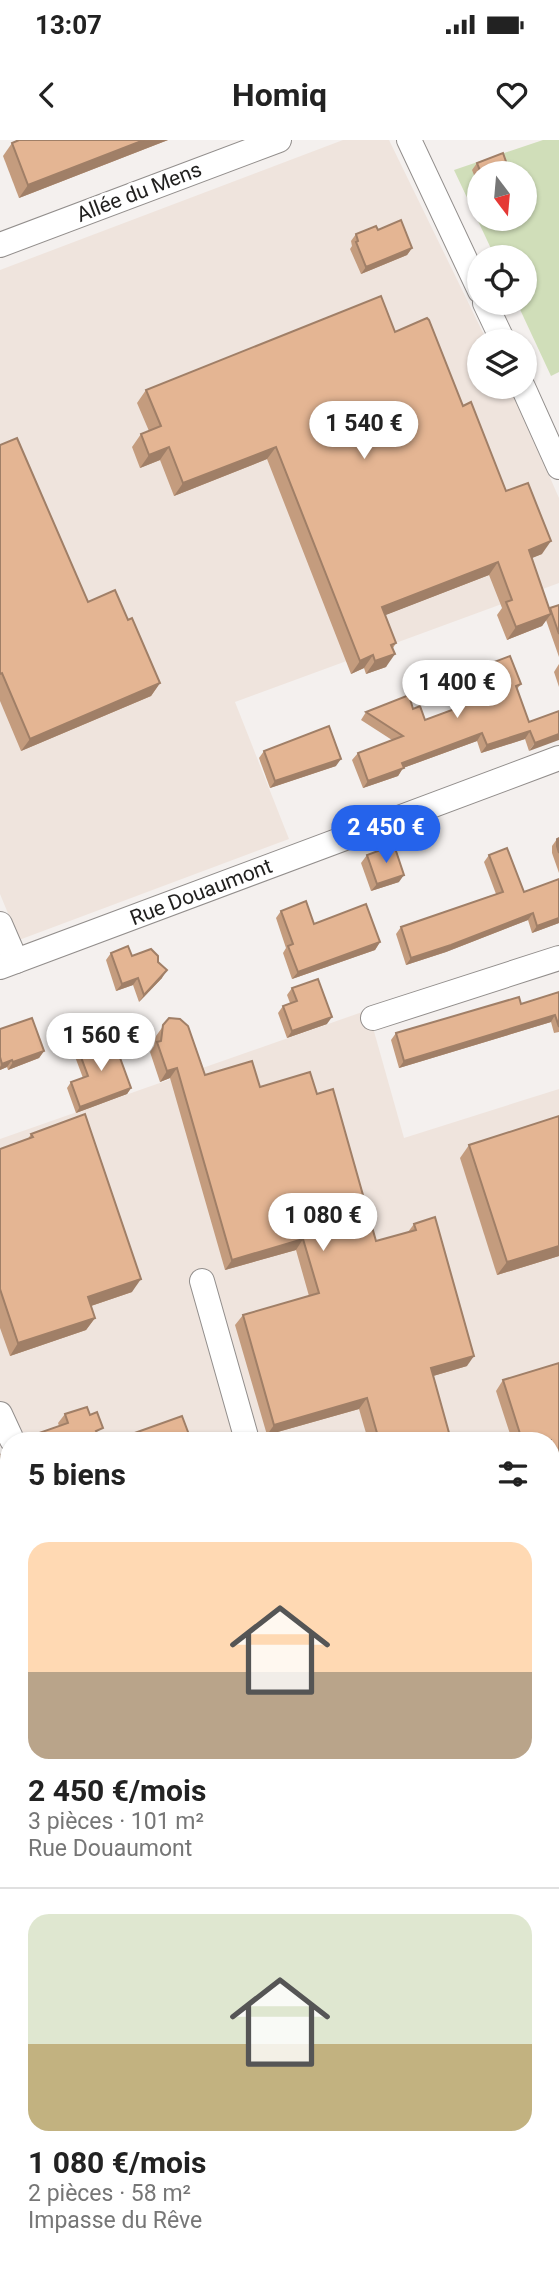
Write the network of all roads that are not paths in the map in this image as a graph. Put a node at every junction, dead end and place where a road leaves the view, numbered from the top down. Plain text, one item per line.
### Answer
1 (279, 140) edge
2 (409, 140) edge
3 (0, 245) edge
4 (467, 263) edge
5 (528, 399) edge
6 (559, 467) edge
7 (559, 758) edge
8 (0, 924) edge
9 (559, 958) edge
10 (8, 964) edge
11 (373, 1018) dead end
12 (202, 1281) dead end
13 (0, 1414) edge
14 (8, 1432) edge
15 (245, 1432) edge

1 - 3 street, Allée du Mens
2 - 4 street
5 - 6 street
7 - 10 street, Rue Douaumont
8 - 10 street
9 - 11 street
12 - 15 street
13 - 14 street

